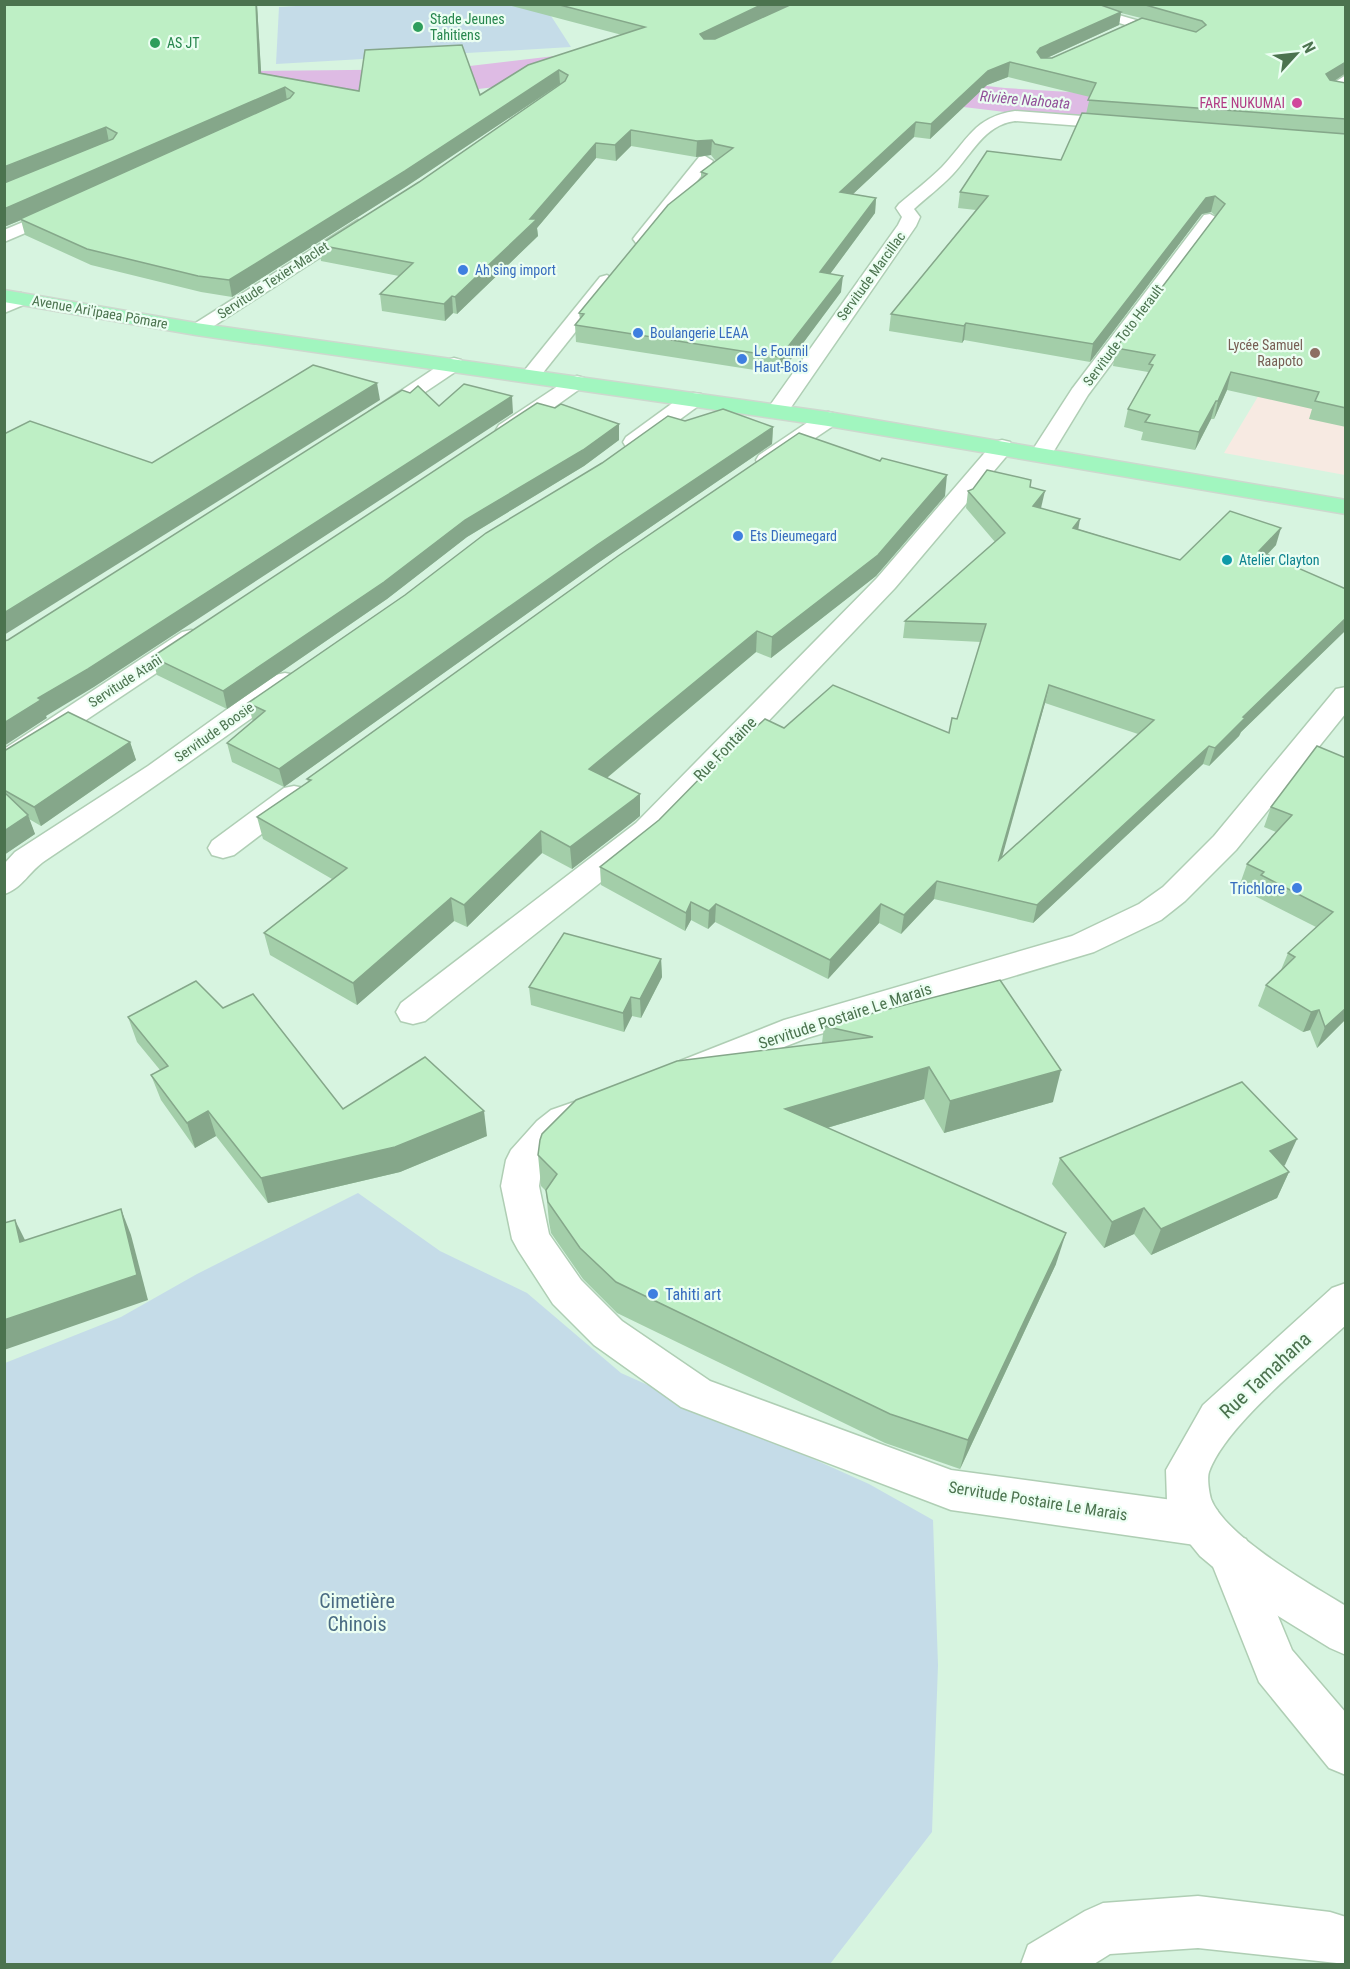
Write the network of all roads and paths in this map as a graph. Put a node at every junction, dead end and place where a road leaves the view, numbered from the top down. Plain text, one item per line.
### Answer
1 (1065, 4) edge
2 (1136, 26) junction
3 (1114, 35) edge
4 (1184, 38) edge
5 (1346, 79) edge
6 (1346, 93) edge
7 (1134, 125) edge
8 (705, 161) edge
9 (84, 201) edge
10 (372, 216) edge
11 (1210, 219) edge
12 (4, 237) edge
13 (10, 301) edge
14 (196, 328) junction
15 (454, 364) junction
16 (531, 375) junction
17 (577, 382) junction
18 (693, 399) junction
19 (777, 411) junction
20 (828, 419) junction
21 (366, 421) edge
22 (490, 441) edge
23 (1002, 447) junction
24 (1041, 454) junction
25 (611, 459) edge
26 (751, 471) edge
27 (1346, 507) edge
28 (215, 622) edge
29 (305, 668) edge
30 (1346, 695) edge
31 (4, 762) edge
32 (318, 778) edge
33 (223, 848) dead end
34 (4, 884) edge
35 (413, 1012) dead end
36 (665, 1081) edge
37 (604, 1104) edge
38 (1346, 1300) edge
39 (1216, 1540) junction
40 (1346, 1632) edge
41 (1346, 1750) edge
42 (1346, 1943) edge
43 (1047, 1965) edge

1 - 2 street
2 - 3 street
2 - 4 street
5 - 6 street
7 - 19 street, Servitude Marcillac
8 - 16 street
9 - 12 street
10 - 14 street, Servitude Texier-Maclet
11 - 24 street, Servitude Toto Herault
13 - 14 main road, Avenue Ari'ipaea Pōmare
14 - 15 main road, Avenue Ari'ipaea Pōmare
15 - 16 main road, Avenue Ari'ipaea Pōmare
15 - 21 street
16 - 17 main road, Avenue Ari'ipaea Pōmare
17 - 18 main road, Avenue Ari'ipaea Pōmare
17 - 22 street
18 - 19 main road, Avenue Ari'ipaea Pōmare
18 - 25 street
19 - 20 main road, Avenue Ari'ipaea Pōmare
20 - 23 main road, Avenue Ari'ipaea Pōmare
20 - 26 street
23 - 24 main road, Avenue Ari'ipaea Pōmare
23 - 35 street, Rue Fontaine
24 - 27 main road, Avenue Ari'ipaea Pōmare
28 - 31 street, Servitude Atani
29 - 34 street, Servitude Boosie
30 - 36 street, Servitude Postaire Le Marais
32 - 33 street
37 - 39 street, Servitude Postaire Le Marais
38 - 39 street, Rue Tamahana
39 - 40 street, Rue Tamahana
39 - 41 street
42 - 43 street

